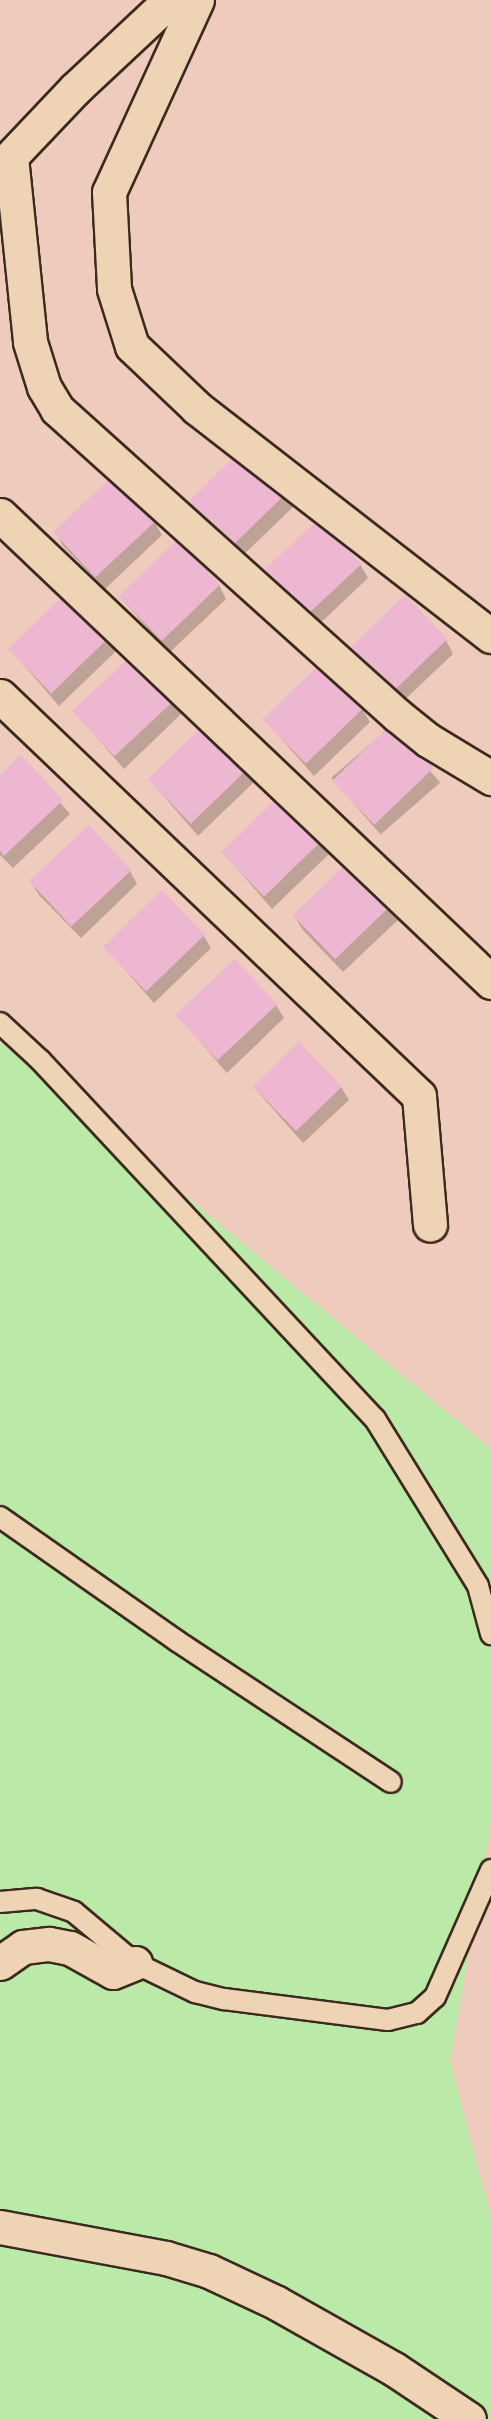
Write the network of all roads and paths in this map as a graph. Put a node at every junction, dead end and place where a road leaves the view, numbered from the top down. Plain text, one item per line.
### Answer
1 (170, 0) edge
2 (196, 0) edge
3 (5, 163) edge
4 (0, 515) edge
5 (491, 636) edge
6 (0, 696) edge
7 (491, 778) edge
8 (491, 981) edge
9 (0, 1023) edge
10 (430, 1225) dead end
11 (0, 1517) edge
12 (491, 1634) edge
13 (391, 1782) dead end
14 (491, 1870) edge
15 (0, 1902) edge
16 (0, 1963) edge
17 (135, 1963) junction
18 (0, 2227) edge
19 (469, 2419) edge

1 - 3 street
2 - 5 street
3 - 7 street
4 - 8 street
6 - 10 street
9 - 12 lane
11 - 13 lane
14 - 17 lane
15 - 17 lane
16 - 17 street
18 - 19 street

